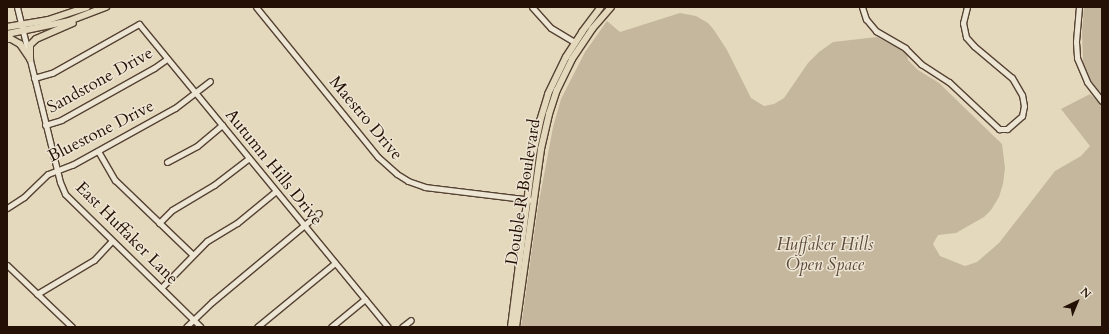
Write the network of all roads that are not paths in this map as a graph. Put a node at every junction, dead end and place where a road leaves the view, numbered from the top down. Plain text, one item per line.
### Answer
1 (16, 7) edge
2 (87, 7) edge
3 (106, 7) edge
4 (256, 7) edge
5 (532, 7) edge
6 (602, 7) edge
7 (611, 7) edge
8 (862, 7) edge
9 (967, 7) edge
10 (1079, 7) edge
11 (95, 11) junction
12 (21, 25) junction
13 (7, 27) edge
14 (23, 32) junction
15 (7, 34) edge
16 (7, 39) edge
17 (574, 42) junction
18 (167, 58) junction
19 (30, 59) junction
20 (34, 78) junction
21 (210, 81) dead end
22 (196, 93) junction
23 (1102, 101) edge
24 (46, 125) junction
25 (222, 125) junction
26 (98, 151) junction
27 (249, 158) junction
28 (167, 162) dead end
29 (57, 170) junction
30 (276, 191) junction
31 (530, 200) junction
32 (7, 208) edge
33 (319, 213) dead end
34 (160, 223) junction
35 (304, 225) junction
36 (112, 241) junction
37 (193, 255) junction
38 (335, 263) junction
39 (7, 265) edge
40 (161, 288) junction
41 (37, 294) junction
42 (365, 299) junction
43 (194, 320) junction
44 (411, 320) dead end
45 (72, 327) edge
46 (186, 327) edge
47 (201, 327) edge
48 (257, 327) edge
49 (331, 327) edge
50 (388, 327) edge
51 (402, 327) edge
52 (511, 327) edge
53 (516, 327) edge

1 - 12 street, East Huffaker Lane
2 - 12 main road
3 - 11 main road
4 - 31 street, Maestro Drive
5 - 17 street
6 - 17 main road, Double R Boulevard
7 - 31 main road, Double R Boulevard
8 - 9 street
10 - 23 street
11 - 14 main road
11 - 19 main road
12 - 13 main road
12 - 14 street, East Huffaker Lane
14 - 15 main road
14 - 19 street, East Huffaker Lane
16 - 19 main road
17 - 31 main road, Double R Boulevard
18 - 20 street, Autumn Hills Drive
18 - 22 street, Autumn Hills Drive
18 - 24 street, Sandstone Drive
19 - 20 street, East Huffaker Lane
20 - 24 street, East Huffaker Lane
21 - 22 street, Bluestone Drive
22 - 25 street, Autumn Hills Drive
22 - 26 street, Bluestone Drive
24 - 29 street, East Huffaker Lane
25 - 27 street, Autumn Hills Drive
25 - 28 street
26 - 29 street, Bluestone Drive
26 - 34 street
27 - 30 street, Autumn Hills Drive
27 - 34 street
29 - 32 street, Bluestone Drive
29 - 36 street, East Huffaker Lane
30 - 35 street, Autumn Hills Drive
30 - 37 street
31 - 52 main road, Double R Boulevard
31 - 53 main road, Double R Boulevard
33 - 35 street
34 - 37 street
35 - 38 street, Autumn Hills Drive
35 - 43 street
36 - 40 street, East Huffaker Lane
36 - 41 street
37 - 40 street
38 - 42 street, Autumn Hills Drive
38 - 48 street
39 - 41 street
40 - 43 street, East Huffaker Lane
41 - 45 street
42 - 49 street
42 - 50 street, Autumn Hills Drive
43 - 46 street
43 - 47 street, East Huffaker Lane
44 - 51 street

